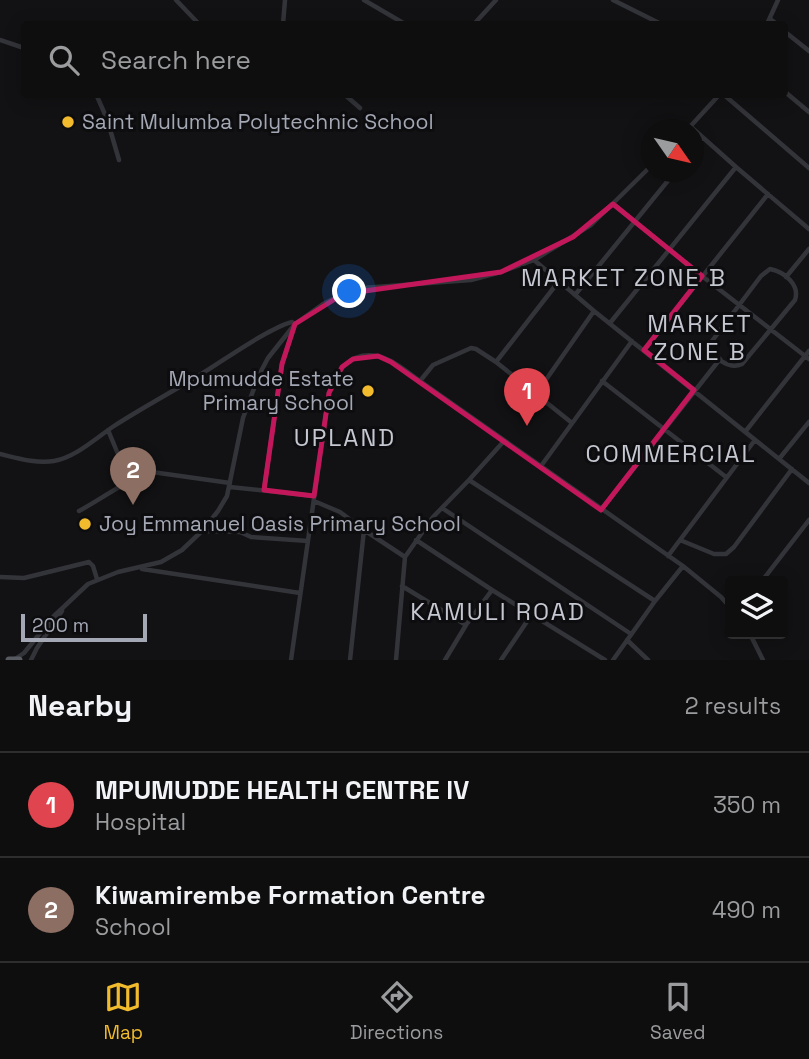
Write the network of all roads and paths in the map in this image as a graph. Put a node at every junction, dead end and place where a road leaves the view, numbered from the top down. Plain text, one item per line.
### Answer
1 (176, 0) edge
2 (285, 0) edge
3 (363, 0) edge
4 (496, 0) edge
5 (613, 0) edge
6 (778, 0) edge
7 (197, 21) edge
8 (283, 21) edge
9 (400, 21) edge
10 (477, 21) edge
11 (655, 21) edge
12 (769, 21) edge
13 (788, 34) edge
14 (0, 40) edge
15 (21, 47) edge
16 (809, 51) edge
17 (788, 94) edge
18 (98, 98) edge
19 (349, 98) edge
20 (717, 98) edge
21 (726, 98) edge
22 (360, 108) dead end
23 (809, 112) edge
24 (697, 119) edge
25 (704, 139) edge
26 (119, 160) dead end
27 (736, 167) junction
28 (809, 169) edge
29 (641, 176) edge
30 (667, 182) edge
31 (768, 194) junction
32 (613, 204) junction
33 (635, 221) junction
34 (809, 229) edge
35 (809, 249) edge
36 (670, 250) junction
37 (534, 260) junction
38 (702, 276) junction
39 (786, 277) junction
40 (559, 281) junction
41 (575, 295) junction
42 (739, 305) junction
43 (594, 311) junction
44 (610, 323) junction
45 (295, 324) junction
46 (771, 330) junction
47 (632, 341) junction
48 (644, 350) junction
49 (808, 355) edge
50 (720, 359) junction
51 (496, 362) junction
52 (603, 381) junction
53 (421, 382) junction
54 (694, 390) junction
55 (536, 394) junction
56 (809, 422) edge
57 (572, 423) junction
58 (664, 429) junction
59 (108, 430) junction
60 (745, 432) junction
61 (755, 440) junction
62 (504, 441) junction
63 (0, 454) edge
64 (779, 459) junction
65 (541, 466) junction
66 (792, 469) junction
67 (726, 478) junction
68 (469, 480) junction
69 (133, 481) junction
70 (809, 483) edge
71 (230, 485) junction
72 (264, 489) junction
73 (314, 498) junction
74 (442, 508) junction
75 (601, 510) junction
76 (79, 511) dead end
77 (809, 520) edge
78 (203, 530) junction
79 (364, 530) junction
80 (416, 540) junction
81 (680, 540) junction
82 (308, 541) junction
83 (668, 556) junction
84 (405, 557) junction
85 (682, 566) junction
86 (138, 569) junction
87 (766, 576) edge
88 (0, 577) edge
89 (97, 579) junction
90 (402, 586) junction
91 (492, 590) junction
92 (300, 593) junction
93 (654, 601) junction
94 (725, 601) edge
95 (66, 604) junction
96 (532, 614) junction
97 (466, 625) junction
98 (631, 634) junction
99 (752, 639) edge
100 (627, 640) junction
101 (1, 659) edge
102 (13, 660) edge
103 (31, 660) edge
104 (290, 660) edge
105 (351, 660) edge
106 (396, 660) edge
107 (445, 660) edge
108 (501, 660) edge
109 (605, 660) edge
110 (612, 660) edge
111 (649, 660) edge
112 (763, 660) edge

1 - 7 street
2 - 8 street
3 - 9 street
4 - 10 street
5 - 11 street
6 - 12 street
13 - 16 street
14 - 15 street
17 - 23 street
18 - 26 street
19 - 22 street
20 - 24 street
21 - 28 street
25 - 27 street
27 - 31 street
27 - 36 street
29 - 32 street
30 - 33 street
31 - 34 street
31 - 38 street
32 - 33 street
32 - 37 street
33 - 36 street
33 - 41 street
35 - 39 street
36 - 38 street
36 - 44 street
37 - 40 street
37 - 45 street
38 - 42 street
38 - 48 street
39 - 42 street
39 - 46 street
40 - 41 street
40 - 51 street
41 - 43 street
42 - 46 street
42 - 50 street
43 - 44 street
43 - 55 street
44 - 47 street
45 - 59 street
45 - 71 street
45 - 72 street
46 - 49 street
46 - 50 street
47 - 48 street
47 - 52 street
48 - 54 street
49 - 60 street
50 - 54 street
51 - 53 street
51 - 55 street
52 - 57 street
52 - 58 street
53 - 62 street
53 - 73 street
54 - 58 street
54 - 60 street
55 - 57 street
56 - 64 street
57 - 65 street
58 - 67 street
58 - 75 street
59 - 63 street
59 - 69 street
60 - 61 street
61 - 64 street
61 - 67 street
62 - 65 street
62 - 68 street
64 - 66 street
65 - 75 street
66 - 70 street
66 - 81 street
67 - 81 street
68 - 74 street
68 - 93 street
69 - 71 street
69 - 76 street
71 - 72 street
71 - 78 street
72 - 73 street
73 - 79 street
73 - 82 street
74 - 80 street
74 - 98 street
75 - 83 street
77 - 87 street
78 - 82 street
78 - 86 street
79 - 84 street
79 - 105 street
80 - 84 street
80 - 91 street
81 - 83 street
82 - 92 street
83 - 85 street
84 - 90 street
85 - 93 street
85 - 94 street
86 - 89 street
86 - 92 street
88 - 89 street
89 - 95 street
90 - 97 street
90 - 106 street
91 - 96 street
91 - 97 street
92 - 104 street
93 - 98 street
95 - 102 street
95 - 103 street
96 - 108 street
96 - 109 street
97 - 107 street
98 - 100 street
99 - 112 street
100 - 110 street
100 - 111 street
101 - 102 highway

